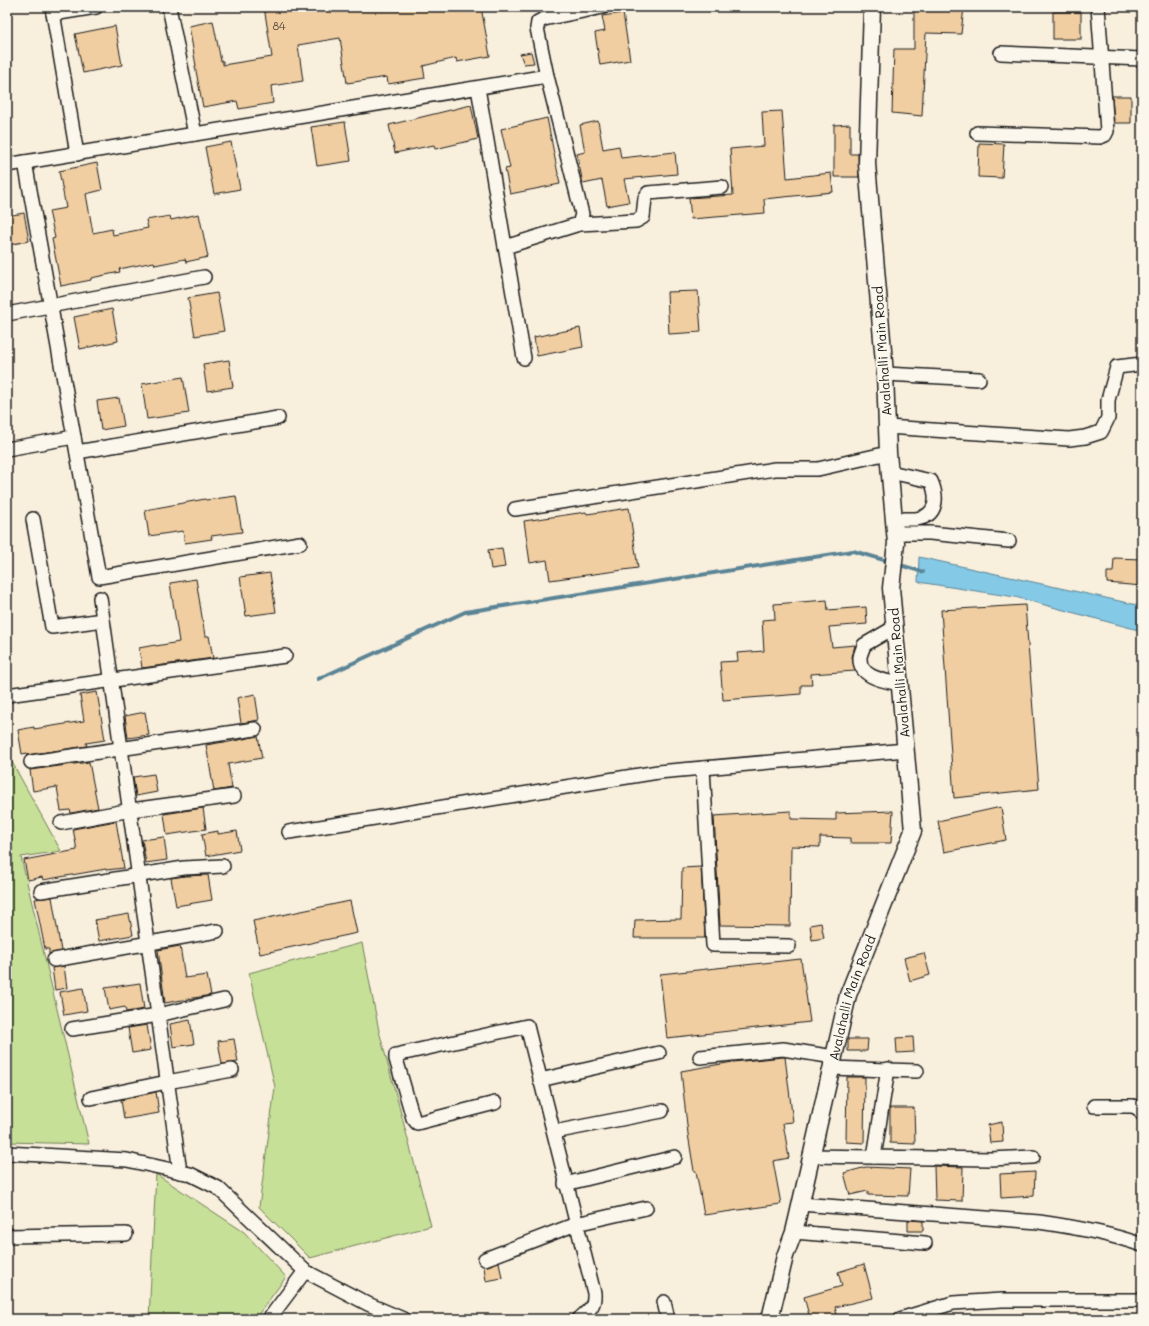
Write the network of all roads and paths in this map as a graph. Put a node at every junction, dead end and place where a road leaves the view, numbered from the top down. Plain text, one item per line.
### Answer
1 (96, 7) edge
2 (169, 7) edge
3 (603, 7) edge
4 (872, 7) edge
5 (1098, 7) edge
6 (52, 10) edge
7 (1001, 53) dead end
8 (1101, 57) junction
9 (1142, 58) edge
10 (547, 76) junction
11 (478, 88) junction
12 (976, 133) dead end
13 (195, 134) junction
14 (77, 154) junction
15 (25, 162) junction
16 (7, 165) edge
17 (722, 187) dead end
18 (579, 224) junction
19 (505, 247) junction
20 (204, 277) dead end
21 (51, 307) junction
22 (7, 314) edge
23 (524, 358) dead end
24 (1142, 364) edge
25 (885, 374) junction
26 (979, 379) dead end
27 (278, 418) dead end
28 (887, 427) junction
29 (74, 437) junction
30 (7, 449) edge
31 (77, 452) junction
32 (888, 453) junction
33 (890, 472) junction
34 (515, 509) dead end
35 (34, 519) dead end
36 (895, 532) junction
37 (1009, 541) dead end
38 (300, 543) dead end
39 (100, 598) dead end
40 (103, 620) junction
41 (895, 627) junction
42 (285, 656) dead end
43 (113, 681) junction
44 (900, 684) junction
45 (7, 695) edge
46 (255, 729) dead end
47 (121, 749) junction
48 (906, 750) junction
49 (31, 762) dead end
50 (703, 768) junction
51 (234, 796) dead end
52 (130, 810) junction
53 (62, 823) dead end
54 (289, 832) dead end
55 (223, 866) dead end
56 (139, 875) junction
57 (41, 891) dead end
58 (217, 931) dead end
59 (148, 943) junction
60 (789, 946) dead end
61 (54, 960) dead end
62 (224, 1000) dead end
63 (158, 1014) junction
64 (72, 1029) dead end
65 (659, 1054) dead end
66 (700, 1057) dead end
67 (832, 1062) junction
68 (232, 1070) dead end
69 (888, 1070) junction
70 (917, 1071) dead end
71 (540, 1080) junction
72 (167, 1082) junction
73 (91, 1098) dead end
74 (495, 1103) dead end
75 (1094, 1106) dead end
76 (662, 1111) dead end
77 (1142, 1114) edge
78 (554, 1132) junction
79 (7, 1154) edge
80 (811, 1156) junction
81 (675, 1157) dead end
82 (874, 1157) junction
83 (1033, 1157) dead end
84 (180, 1172) junction
85 (565, 1184) junction
86 (800, 1204) junction
87 (646, 1208) dead end
88 (576, 1224) junction
89 (794, 1232) junction
90 (126, 1234) dead end
91 (7, 1236) edge
92 (925, 1243) dead end
93 (1142, 1245) edge
94 (485, 1259) dead end
95 (306, 1271) junction
96 (1142, 1300) edge
97 (664, 1302) dead end
98 (269, 1319) edge
99 (403, 1319) edge
100 (579, 1319) edge
101 (668, 1319) edge
102 (770, 1319) edge
103 (900, 1319) edge

1 - 6 street
2 - 13 street
3 - 10 street
4 - 25 main road, Avalahalli Main Road
5 - 8 street
6 - 14 street
7 - 8 street
8 - 9 street
8 - 12 street
10 - 11 street
10 - 18 street
11 - 13 street
11 - 19 street
13 - 14 street
14 - 15 street
15 - 16 street
15 - 21 street
17 - 18 street
18 - 19 street
19 - 23 street
20 - 21 street
21 - 22 street
21 - 29 street
24 - 28 street
25 - 26 street
25 - 28 main road, Avalahalli Main Road
27 - 31 street
28 - 32 main road, Avalahalli Main Road
29 - 30 street
29 - 31 street
31 - 38 street
32 - 33 main road, Avalahalli Main Road
32 - 34 street
33 - 36 main road, Avalahalli Main Road
33 - 36 street
35 - 40 street
36 - 37 street
36 - 41 main road, Avalahalli Main Road
39 - 40 street
40 - 43 street
41 - 44 main road, Avalahalli Main Road
41 - 44 street
42 - 43 street
43 - 45 street
43 - 47 street
44 - 48 main road, Avalahalli Main Road
46 - 47 street
47 - 49 street
47 - 52 street
48 - 50 street
48 - 67 main road, Avalahalli Main Road
50 - 54 street
50 - 60 street
51 - 52 street
52 - 53 street
52 - 56 street
55 - 56 street
56 - 57 street
56 - 59 street
58 - 59 street
59 - 61 street
59 - 63 street
62 - 63 street
63 - 64 street
63 - 72 street
65 - 71 street
66 - 67 street
67 - 69 street
67 - 80 main road, Avalahalli Main Road
68 - 72 street
69 - 70 street
69 - 82 street
71 - 74 street
71 - 78 street
72 - 73 street
72 - 84 street
75 - 77 street
76 - 78 street
78 - 85 street
79 - 84 street
80 - 82 street
80 - 86 main road, Avalahalli Main Road
81 - 85 street
82 - 83 street
84 - 95 street
85 - 88 street
86 - 89 main road, Avalahalli Main Road
86 - 93 street
87 - 88 street
88 - 94 street
88 - 100 street
89 - 92 street
89 - 102 main road, Avalahalli Main Road
90 - 91 street
95 - 98 street
95 - 99 street
96 - 103 street
97 - 101 street

